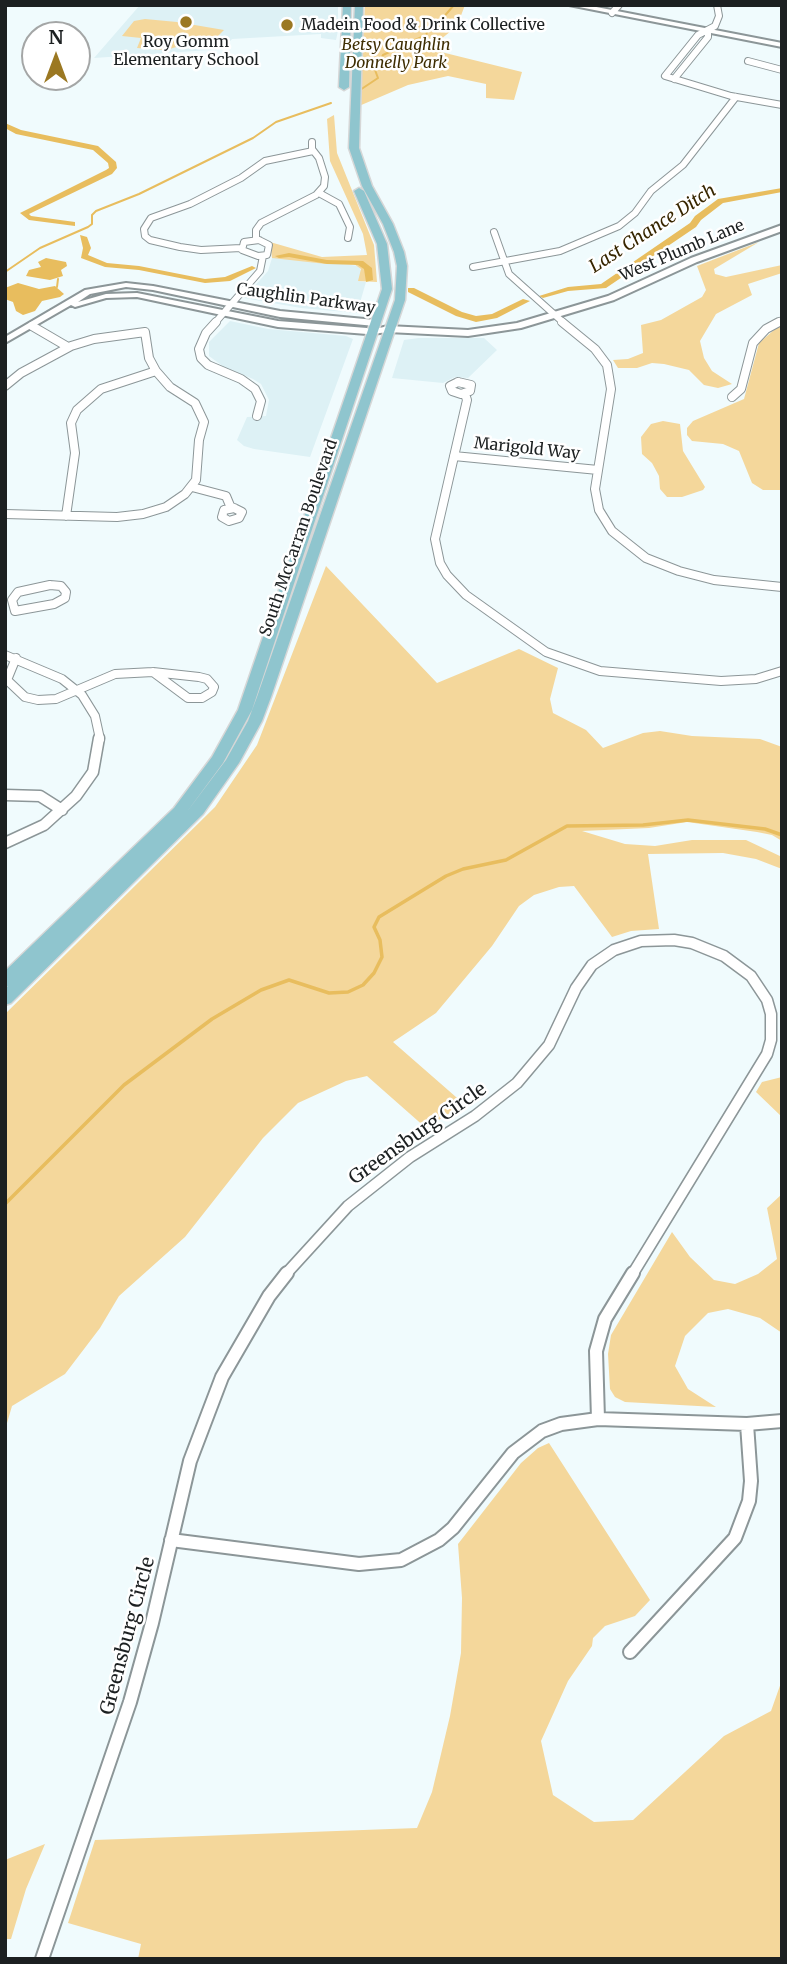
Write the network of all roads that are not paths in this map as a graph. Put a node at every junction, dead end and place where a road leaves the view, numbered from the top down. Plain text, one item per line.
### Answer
1 (347, 5) edge
2 (359, 5) edge
3 (573, 5) edge
4 (619, 5) edge
5 (717, 5) edge
6 (612, 13) junction
7 (708, 31) junction
8 (346, 35) junction
9 (358, 35) junction
10 (782, 45) edge
11 (748, 61) dead end
12 (782, 70) edge
13 (674, 79) junction
14 (736, 97) junction
15 (782, 106) edge
16 (312, 142) dead end
17 (313, 151) junction
18 (319, 193) junction
19 (782, 228) edge
20 (494, 232) dead end
21 (348, 238) dead end
22 (256, 240) junction
23 (241, 248) junction
24 (263, 256) junction
25 (505, 261) junction
26 (472, 267) dead end
27 (231, 305) junction
28 (64, 307) junction
29 (223, 313) junction
30 (555, 315) junction
31 (782, 320) edge
32 (32, 326) junction
33 (378, 328) junction
34 (5, 341) edge
35 (68, 347) junction
36 (156, 371) junction
37 (5, 386) edge
38 (465, 394) dead end
39 (732, 397) dead end
40 (257, 416) dead end
41 (454, 456) junction
42 (598, 470) junction
43 (192, 487) junction
44 (231, 508) dead end
45 (5, 513) edge
46 (66, 516) junction
47 (782, 587) edge
48 (15, 611) junction
49 (5, 612) edge
50 (5, 655) edge
51 (16, 659) junction
52 (782, 671) edge
53 (153, 672) junction
54 (76, 691) junction
55 (5, 795) edge
56 (62, 810) junction
57 (5, 843) edge
58 (5, 981) edge
59 (5, 999) edge
60 (598, 1419) junction
61 (782, 1420) edge
62 (747, 1424) junction
63 (171, 1540) junction
64 (630, 1652) dead end
65 (42, 1959) edge

1 - 8 main road, South McCarran Boulevard
2 - 9 main road, South McCarran Boulevard
3 - 6 main road
4 - 6 street
5 - 7 street
6 - 7 main road
7 - 10 main road
7 - 13 street
7 - 13 street
8 - 9 main road
8 - 33 main road, South McCarran Boulevard
9 - 33 main road, South McCarran Boulevard
11 - 12 street
13 - 14 street
14 - 15 street
14 - 25 street
16 - 17 street
17 - 18 street
17 - 23 street
18 - 21 street
18 - 22 street
19 - 30 main road, West Plumb Lane
20 - 25 street
22 - 23 street
22 - 24 street
23 - 24 street
24 - 27 street
25 - 26 street
25 - 30 street
27 - 28 street, Caughlin Parkway
27 - 29 street
27 - 33 street, Caughlin Parkway
28 - 29 street, Caughlin Parkway
28 - 32 street, Caughlin Parkway
29 - 33 street, Caughlin Parkway
29 - 40 street
30 - 33 main road, West Plumb Lane
30 - 42 street
31 - 39 street
32 - 34 street, Caughlin Parkway
32 - 35 street
33 - 58 main road, South McCarran Boulevard
33 - 59 main road, South McCarran Boulevard
35 - 36 street
35 - 37 street
36 - 43 street
36 - 46 street
38 - 41 street
41 - 42 street, Marigold Way
41 - 52 street
42 - 47 street
43 - 44 street
43 - 46 street
45 - 46 street
48 - 48 street
48 - 49 street
50 - 51 street
51 - 54 street
51 - 54 street
53 - 53 street
53 - 54 street
54 - 56 street
55 - 56 street
56 - 57 street
60 - 62 street
60 - 63 street
60 - 63 street, Greensburg Circle
61 - 62 street
62 - 64 street
63 - 65 street, Greensburg Circle

